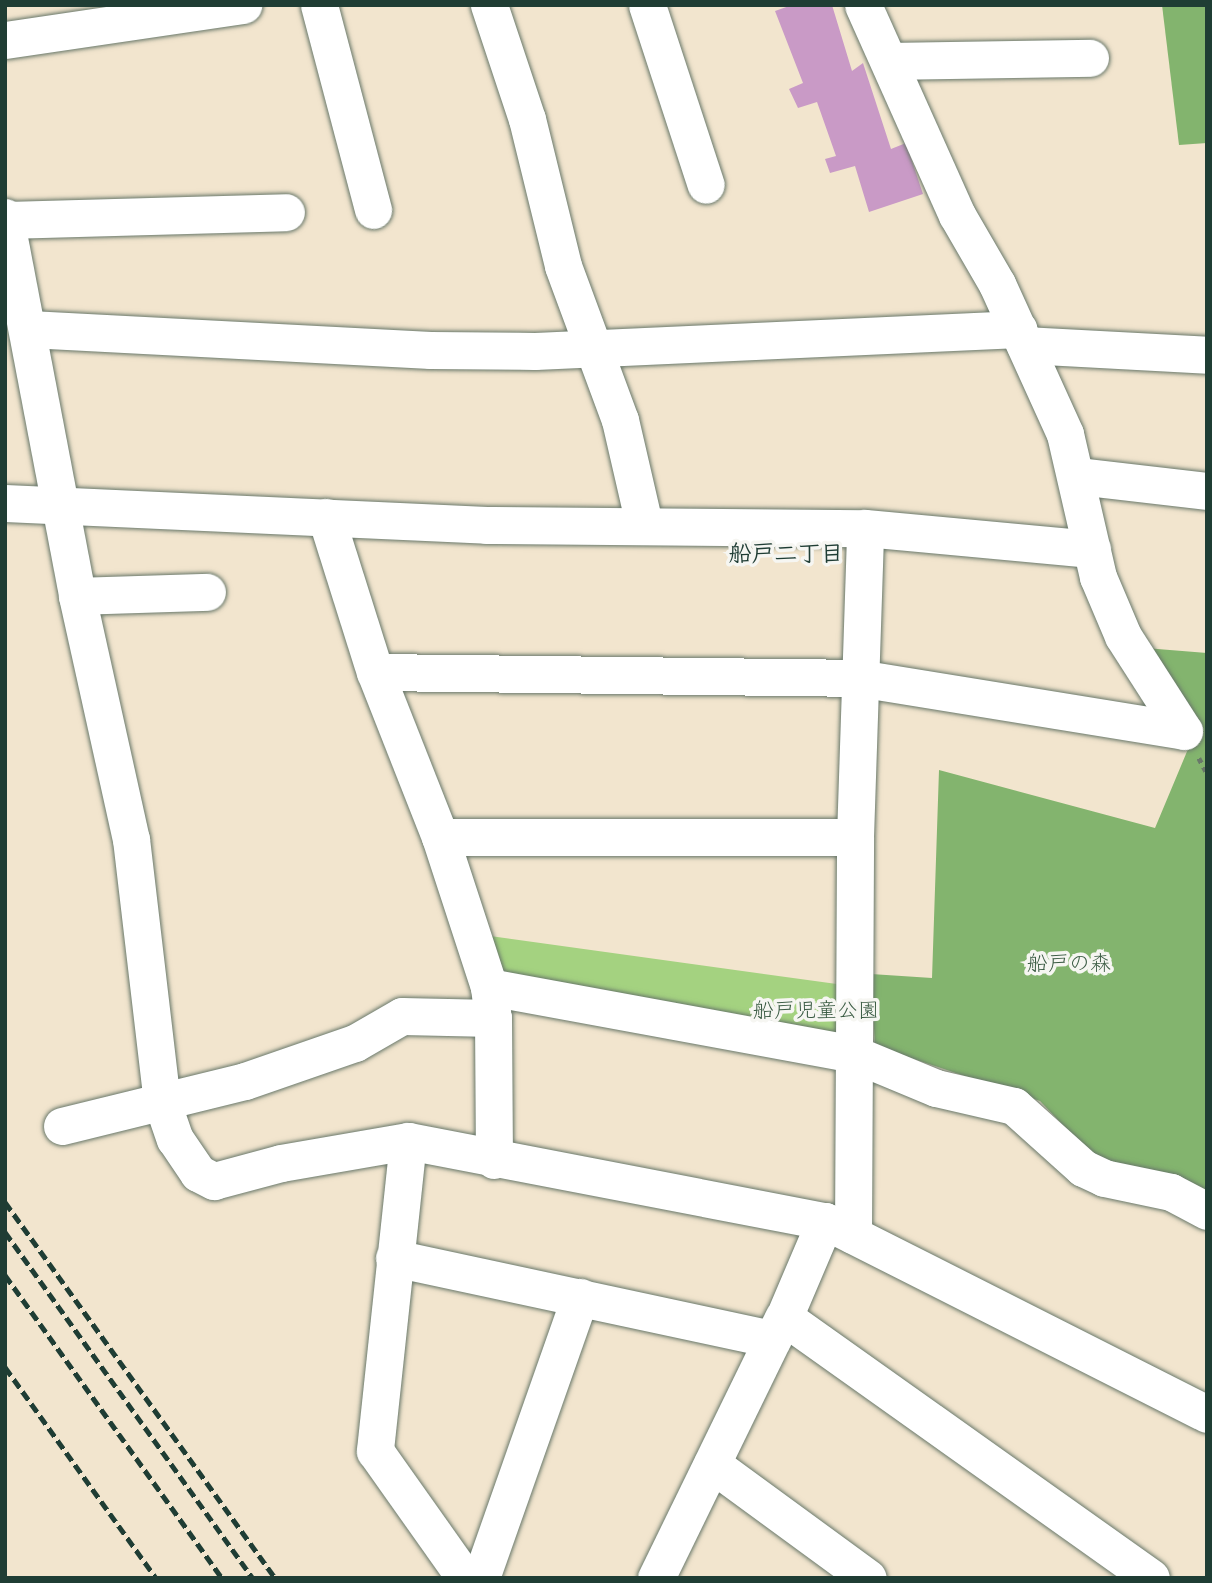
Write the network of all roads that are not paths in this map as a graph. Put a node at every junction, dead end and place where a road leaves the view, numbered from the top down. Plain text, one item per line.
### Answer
1 (243, 5) edge
2 (319, 5) edge
3 (489, 5) edge
4 (647, 5) edge
5 (863, 5) edge
6 (5, 40) edge
7 (1090, 58) dead end
8 (889, 61) junction
9 (706, 185) dead end
10 (373, 210) dead end
11 (286, 212) dead end
12 (6, 218) edge
13 (19, 314) edge
14 (1021, 337) junction
15 (592, 347) junction
16 (1207, 355) edge
17 (1077, 476) junction
18 (1207, 491) edge
19 (5, 503) edge
20 (62, 503) junction
21 (326, 517) junction
22 (644, 524) junction
23 (865, 528) junction
24 (1092, 549) junction
25 (207, 592) dead end
26 (77, 596) junction
27 (375, 672) junction
28 (858, 678) junction
29 (440, 836) junction
30 (855, 837) junction
31 (491, 1003) junction
32 (854, 1054) junction
33 (162, 1101) junction
34 (62, 1126) dead end
35 (408, 1141) junction
36 (494, 1160) junction
37 (1207, 1211) edge
38 (839, 1228) junction
39 (394, 1258) junction
40 (580, 1297) junction
41 (778, 1328) junction
42 (1207, 1414) edge
43 (712, 1464) junction
44 (464, 1578) edge
45 (481, 1578) edge
46 (656, 1578) edge
47 (868, 1578) edge
48 (1151, 1578) edge

1 - 6 street
2 - 10 street
3 - 15 street
4 - 9 street
5 - 8 street
7 - 8 street
8 - 14 street
11 - 12 street
12 - 13 street
13 - 15 street
13 - 20 street
14 - 15 street
14 - 16 street
14 - 17 street
15 - 22 street
17 - 18 street
17 - 24 street
19 - 20 street
20 - 21 street
20 - 26 street
21 - 22 street
21 - 27 street
22 - 23 street
23 - 24 street
23 - 28 street
24 - 28 street
25 - 26 street
26 - 33 street
27 - 28 street
27 - 29 street
28 - 30 street
29 - 30 street
29 - 31 street
30 - 32 street
31 - 32 street
31 - 33 street
31 - 36 street
32 - 37 street
32 - 38 street
33 - 34 street
33 - 35 street
35 - 36 street
35 - 39 street
36 - 38 street
38 - 41 street
38 - 42 street
39 - 40 street
39 - 44 street
40 - 41 street
40 - 45 street
41 - 43 street
41 - 48 street
43 - 46 street
43 - 47 street

